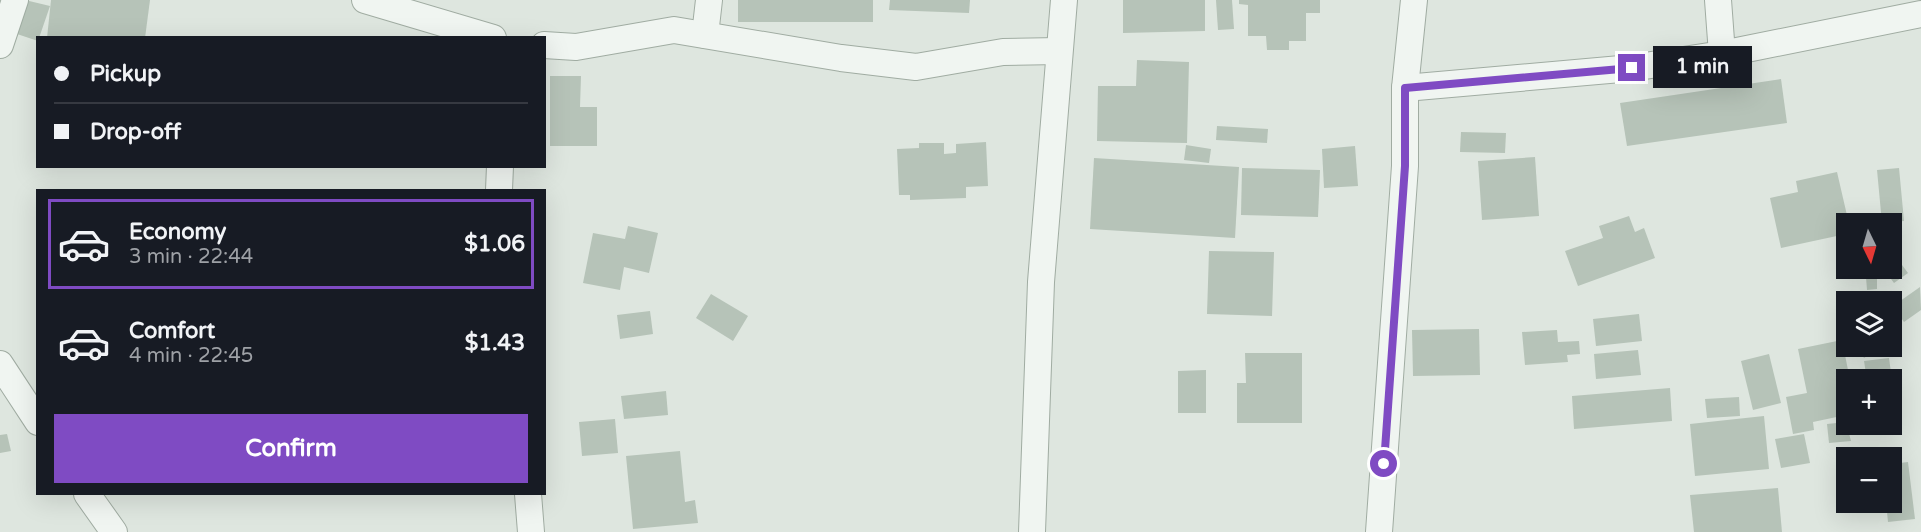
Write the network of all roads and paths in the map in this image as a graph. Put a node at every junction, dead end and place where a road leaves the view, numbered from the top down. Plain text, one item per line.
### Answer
1 (365, 0) edge
2 (710, 0) edge
3 (1064, 0) edge
4 (1414, 0) edge
5 (1718, 0) edge
6 (1921, 14) edge
7 (705, 35) junction
8 (486, 36) edge
9 (546, 45) edge
10 (1059, 51) junction
11 (1722, 54) junction
12 (1405, 88) junction
13 (500, 168) edge
14 (499, 189) edge
15 (0, 364) edge
16 (36, 419) edge
17 (88, 495) edge
18 (528, 495) edge
19 (114, 532) edge
20 (531, 532) edge
21 (1032, 532) edge
22 (1379, 532) edge

1 - 8 street
2 - 7 street
3 - 10 street
4 - 12 street
5 - 11 street
6 - 11 street
7 - 9 street
7 - 10 street
10 - 21 street
11 - 12 street
12 - 22 street
13 - 14 street
15 - 16 street
17 - 19 street
18 - 20 street

